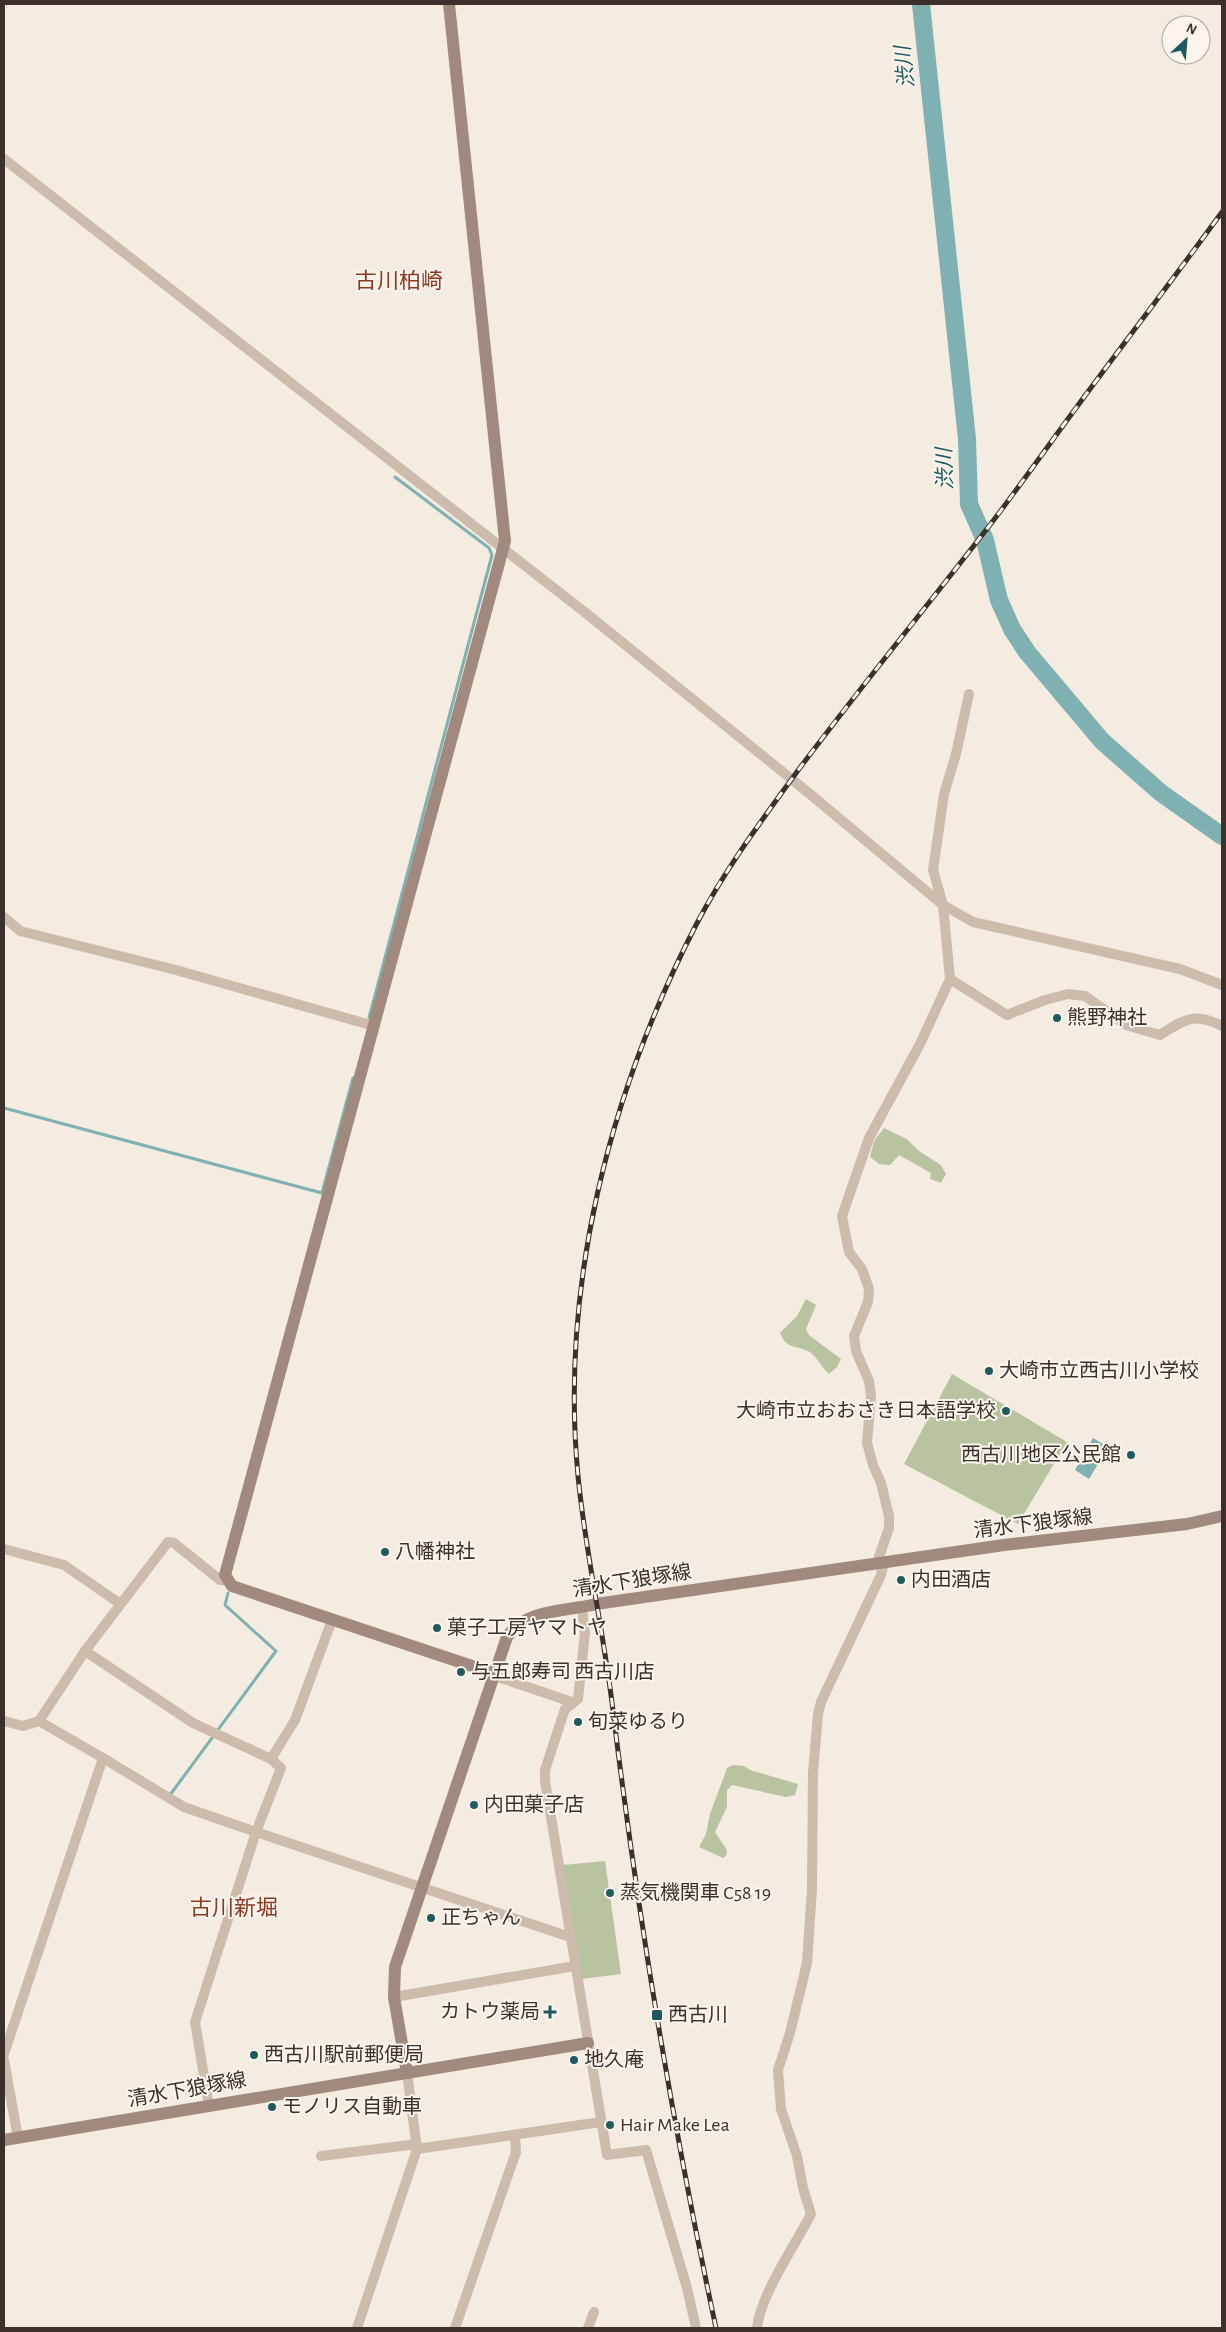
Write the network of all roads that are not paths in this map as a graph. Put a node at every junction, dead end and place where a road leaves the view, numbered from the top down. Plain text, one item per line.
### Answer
1 (449, 4) edge
2 (4, 160) edge
3 (503, 547) junction
4 (969, 694) dead end
5 (943, 906) junction
6 (4, 917) edge
7 (950, 979) junction
8 (1222, 985) edge
9 (374, 1026) junction
10 (1222, 1026) edge
11 (1222, 1516) edge
12 (4, 1549) edge
13 (884, 1563) junction
14 (228, 1581) junction
15 (119, 1603) junction
16 (582, 1608) junction
17 (332, 1620) junction
18 (85, 1652) junction
19 (493, 1673) junction
20 (572, 1704) junction
21 (4, 1721) edge
22 (39, 1721) junction
23 (103, 1758) junction
24 (271, 1758) junction
25 (256, 1832) junction
26 (422, 1887) junction
27 (570, 1937) junction
28 (575, 1966) junction
29 (394, 1997) junction
30 (588, 2043) junction
31 (4, 2054) edge
32 (4, 2060) edge
33 (407, 2073) junction
34 (209, 2106) junction
35 (601, 2122) junction
36 (515, 2135) junction
37 (18, 2138) junction
38 (4, 2140) edge
39 (417, 2147) junction
40 (321, 2156) dead end
41 (594, 2312) dead end
42 (357, 2328) edge
43 (455, 2328) edge
44 (588, 2328) edge
45 (696, 2328) edge
46 (757, 2328) edge

1 - 3 street
2 - 3 street
3 - 5 street
3 - 9 street
4 - 5 street
5 - 7 street
5 - 8 street
6 - 9 street
7 - 10 street
7 - 13 street
9 - 14 street
11 - 13 street, 清水下狼塚線
12 - 15 street
13 - 16 street, 清水下狼塚線
13 - 46 street
14 - 15 street
14 - 17 street
15 - 18 street
16 - 19 street, 清水下狼塚線
16 - 20 street
17 - 19 street
17 - 24 street
18 - 22 street
18 - 24 street
19 - 20 street
19 - 26 street, 清水下狼塚線
20 - 27 street
21 - 22 street
22 - 23 street
23 - 25 street
23 - 31 street
24 - 25 street
25 - 26 street
25 - 34 street
26 - 27 street
26 - 29 street, 清水下狼塚線
27 - 28 street
28 - 29 street
28 - 30 street
29 - 33 street, 清水下狼塚線
30 - 33 street, 清水下狼塚線
30 - 35 street
32 - 37 street
33 - 34 street, 清水下狼塚線
33 - 39 street
34 - 37 street, 清水下狼塚線
35 - 36 street
35 - 45 street
36 - 39 street
36 - 43 street
37 - 38 street, 清水下狼塚線
39 - 40 street
39 - 42 street
41 - 44 street

